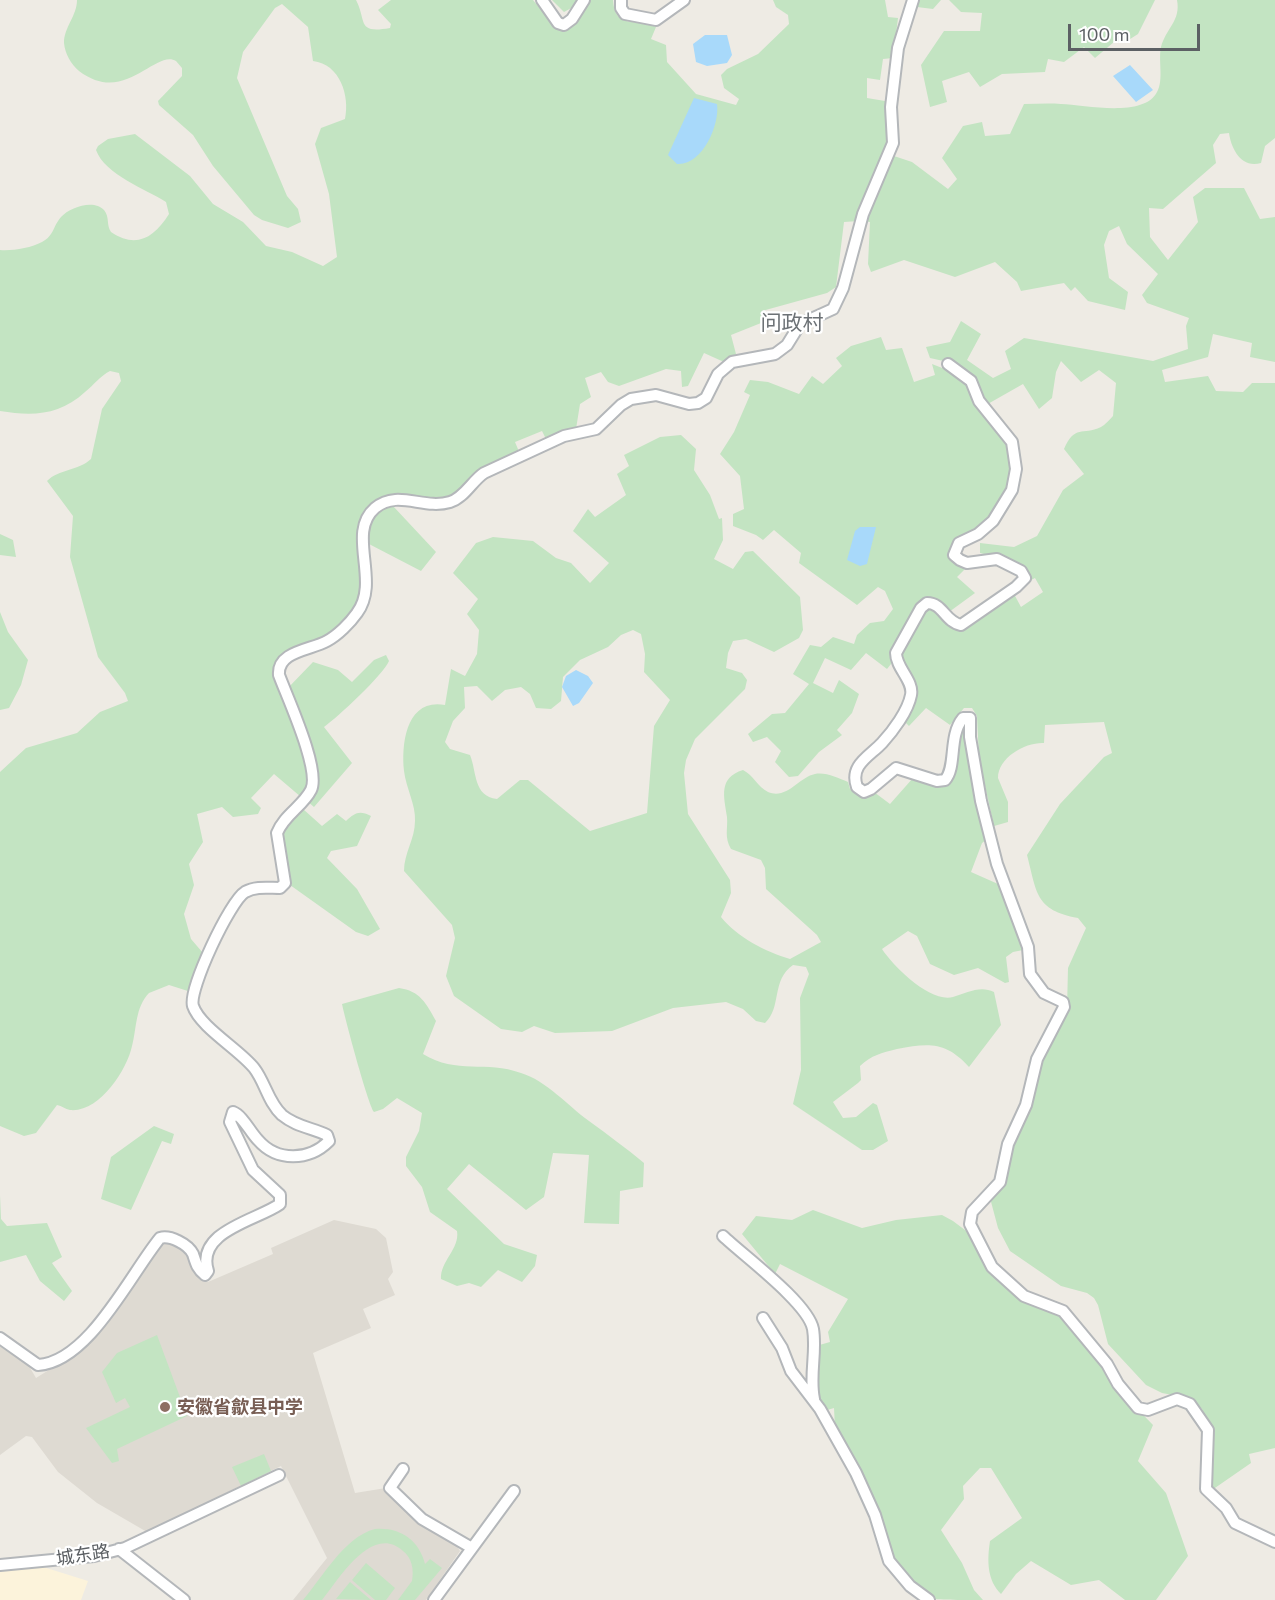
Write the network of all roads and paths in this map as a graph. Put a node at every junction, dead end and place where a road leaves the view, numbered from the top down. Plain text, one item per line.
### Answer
1 (542, 0) edge
2 (584, 0) edge
3 (621, 0) edge
4 (684, 0) edge
5 (913, 0) edge
6 (948, 364) dead end
7 (723, 1236) dead end
8 (763, 1318) dead end
9 (0, 1338) edge
10 (815, 1402) junction
11 (403, 1470) dead end
12 (279, 1475) dead end
13 (514, 1491) dead end
14 (1275, 1542) edge
15 (472, 1548) junction
16 (119, 1549) junction
17 (0, 1565) edge
18 (184, 1600) edge
19 (434, 1600) edge
20 (929, 1600) edge

1 - 2 street
3 - 4 street
5 - 9 street
6 - 14 street
7 - 10 street
8 - 10 street
10 - 20 street
11 - 15 street
12 - 16 street
13 - 15 street
15 - 19 street
16 - 17 street, 城东路
16 - 18 street, 城东路

